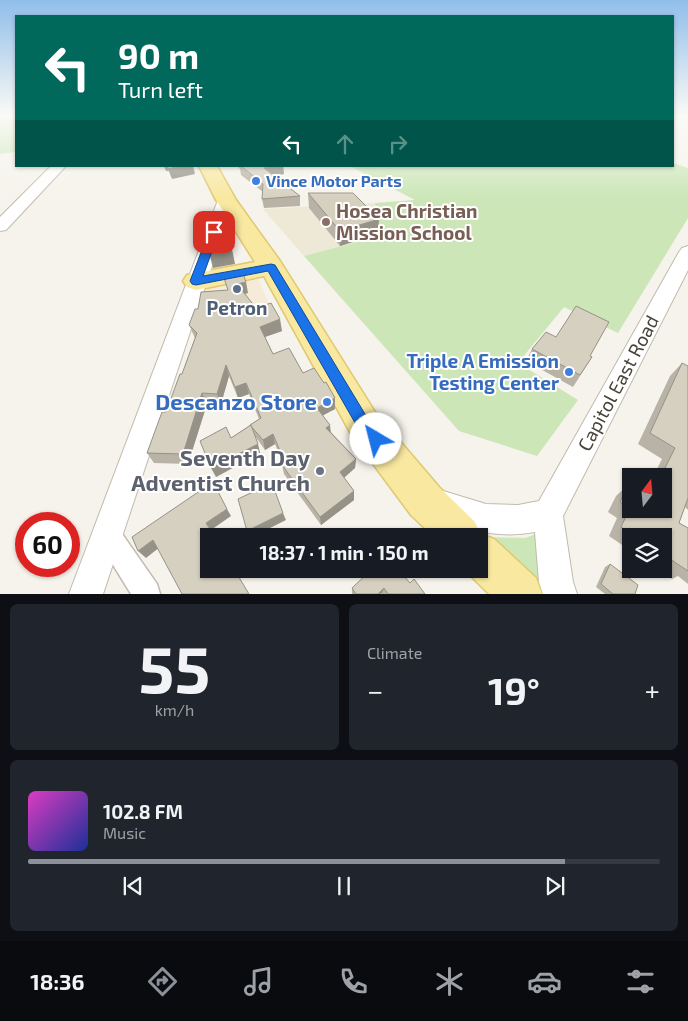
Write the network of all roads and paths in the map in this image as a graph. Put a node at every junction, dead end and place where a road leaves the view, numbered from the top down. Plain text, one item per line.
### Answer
1 (58, 167) edge
2 (209, 167) edge
3 (226, 200) junction
4 (0, 226) edge
5 (688, 252) edge
6 (271, 267) junction
7 (196, 281) junction
8 (425, 500) junction
9 (548, 514) junction
10 (453, 528) edge
11 (107, 534) junction
12 (488, 563) edge
13 (86, 594) edge
14 (147, 594) edge
15 (520, 594) edge
16 (560, 594) edge

1 - 4 street
2 - 3 main road
3 - 6 main road
3 - 7 street
5 - 9 street, Capitol East Road
6 - 7 main road
6 - 8 main road
7 - 11 street
8 - 9 street
8 - 10 main road
9 - 16 street
11 - 13 street
11 - 14 street
12 - 15 main road

